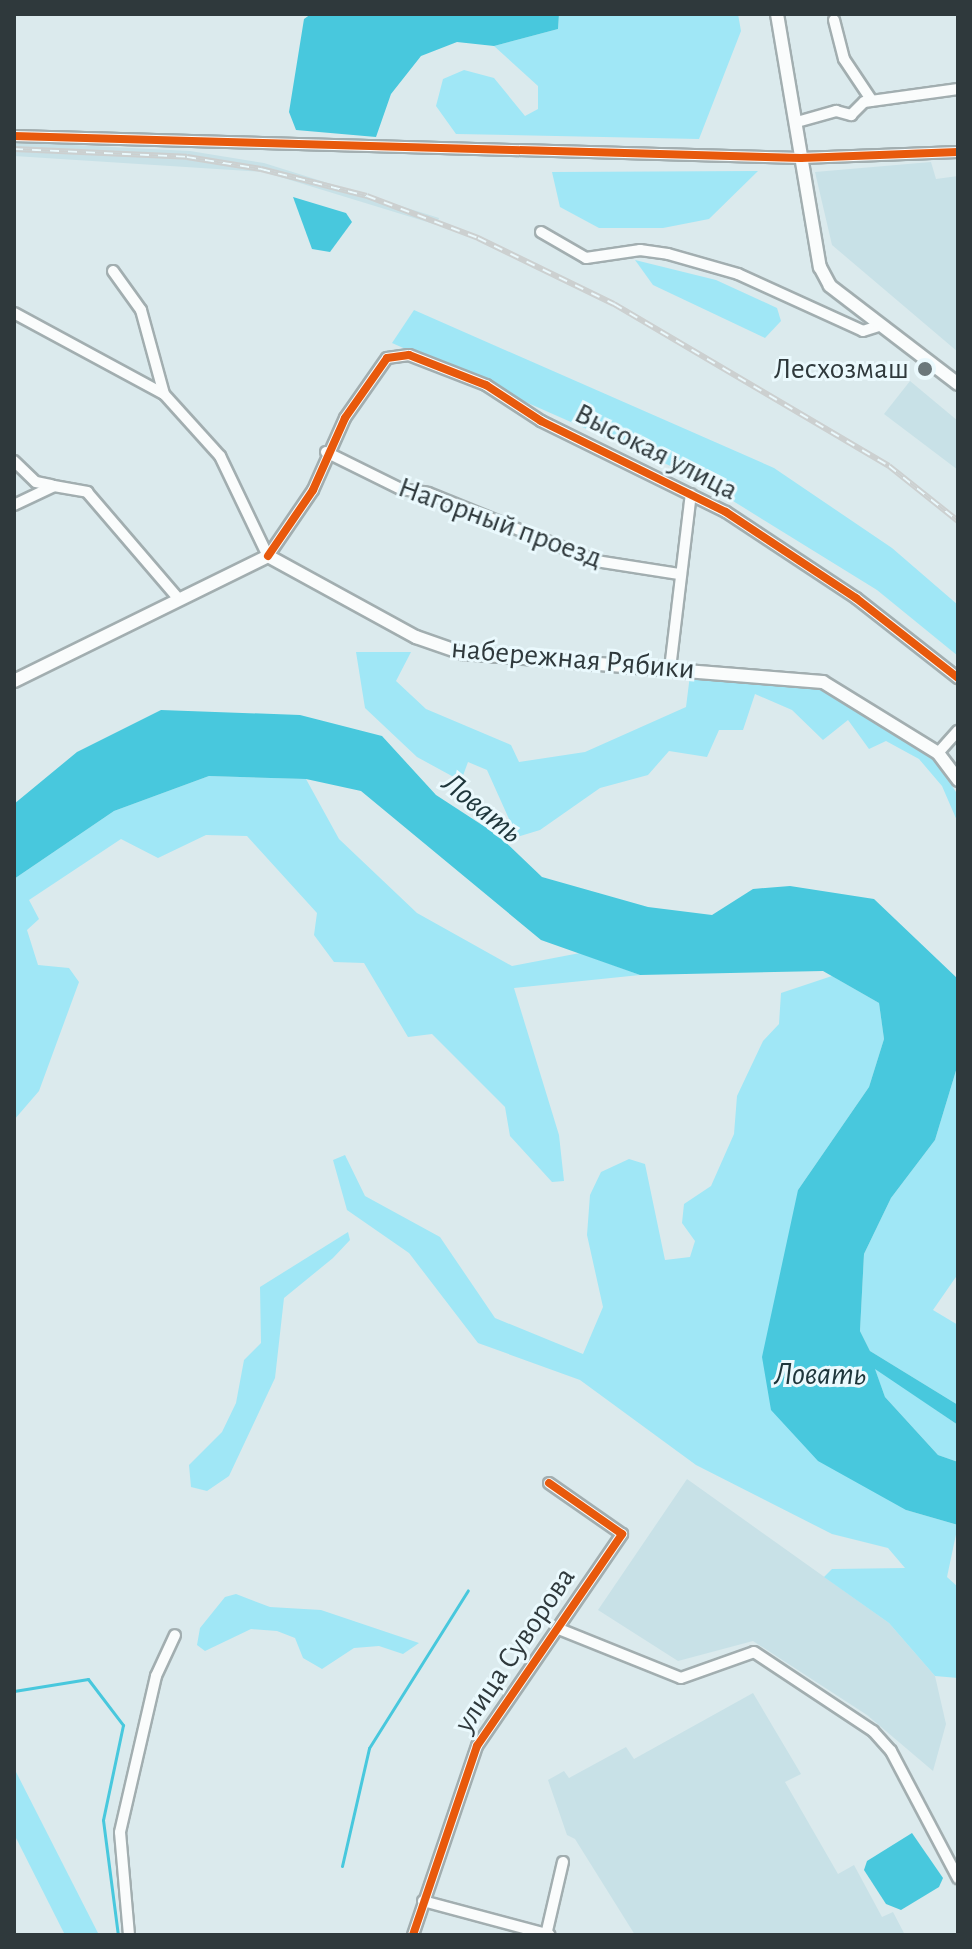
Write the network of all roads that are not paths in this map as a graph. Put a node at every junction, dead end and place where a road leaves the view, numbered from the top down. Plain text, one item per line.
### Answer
1 (777, 14) edge
2 (834, 20) dead end
3 (958, 89) edge
4 (872, 101) junction
5 (797, 122) junction
6 (14, 136) edge
7 (958, 152) edge
8 (801, 158) junction
9 (541, 232) dead end
10 (113, 271) dead end
11 (14, 313) edge
12 (881, 325) junction
13 (958, 384) edge
14 (164, 394) junction
15 (326, 452) junction
16 (14, 461) edge
17 (54, 486) junction
18 (691, 494) junction
19 (14, 505) edge
20 (268, 556) junction
21 (679, 574) junction
22 (178, 598) junction
23 (670, 669) junction
24 (958, 678) edge
25 (14, 681) edge
26 (958, 731) edge
27 (938, 753) junction
28 (958, 780) edge
29 (549, 1483) dead end
30 (559, 1629) junction
31 (175, 1635) dead end
32 (563, 1862) dead end
33 (958, 1878) edge
34 (423, 1901) junction
35 (129, 1935) edge
36 (413, 1935) edge
37 (547, 1935) edge

1 - 5 street
2 - 4 street
3 - 4 street
4 - 5 street
5 - 8 street
6 - 8 street
7 - 8 street
8 - 12 street
9 - 12 street
10 - 14 street
11 - 14 street
12 - 13 street
14 - 20 street
15 - 18 street, Высокая улица
15 - 20 street
15 - 21 street, Нагорный проезд
16 - 17 street
17 - 19 street
17 - 22 street
18 - 21 street
18 - 24 street, Высокая улица
20 - 22 street
20 - 23 street, набережная Рябики
21 - 23 street
22 - 25 street
23 - 27 street, набережная Рябики
26 - 27 street
27 - 28 street, набережная Рябики
29 - 30 street, улица Суворова
30 - 33 street
30 - 34 street, улица Суворова
31 - 35 street
32 - 37 street
34 - 36 street, улица Суворова
34 - 37 street

